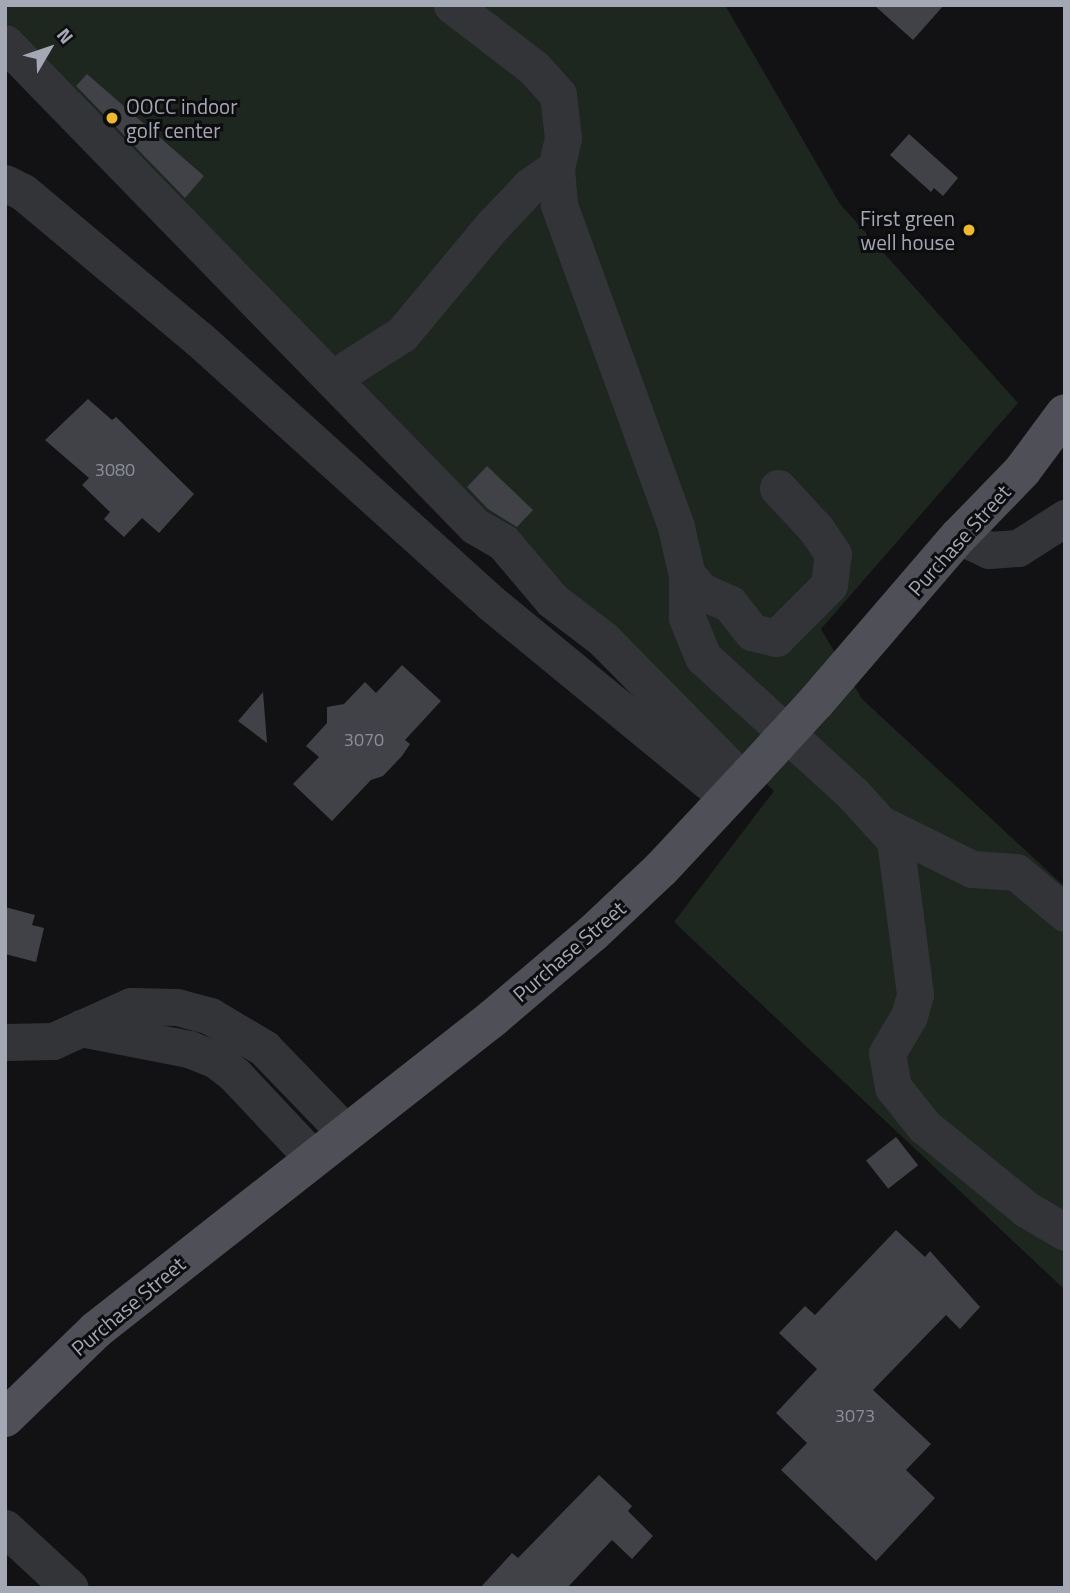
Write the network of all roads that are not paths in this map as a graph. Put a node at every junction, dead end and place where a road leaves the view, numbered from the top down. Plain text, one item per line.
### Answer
1 (452, 5) edge
2 (5, 43) edge
3 (556, 168) junction
4 (5, 183) edge
5 (347, 369) dead end
6 (1064, 417) edge
7 (778, 488) dead end
8 (1065, 518) edge
9 (959, 536) junction
10 (687, 575) junction
11 (740, 784) junction
12 (879, 823) junction
13 (1065, 913) edge
14 (210, 1016) junction
15 (81, 1028) junction
16 (5, 1042) edge
17 (201, 1054) junction
18 (346, 1133) junction
19 (313, 1158) junction
20 (1065, 1232) edge
21 (5, 1418) edge
22 (5, 1528) edge
23 (70, 1588) edge

1 - 3 street
2 - 11 street
3 - 5 street
3 - 10 street
4 - 11 street
6 - 9 main road, Purchase Street
7 - 10 street
8 - 9 street
9 - 11 main road, Purchase Street, bridge
10 - 12 street
11 - 18 main road, Purchase Street
12 - 13 street
12 - 20 street
14 - 15 street
14 - 17 street
14 - 18 street
15 - 16 street
15 - 17 street
17 - 19 street
18 - 19 main road, Purchase Street
19 - 21 main road, Purchase Street
22 - 23 street

